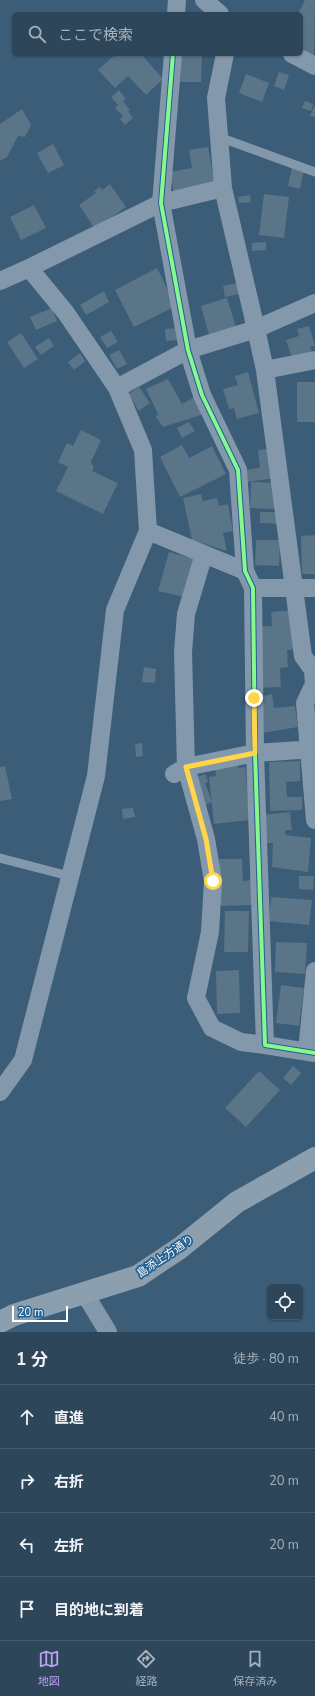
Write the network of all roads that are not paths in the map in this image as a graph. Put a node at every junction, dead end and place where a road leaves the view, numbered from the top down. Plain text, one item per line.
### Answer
1 (177, 0) edge
2 (204, 0) edge
3 (176, 12) edge
4 (218, 12) edge
5 (173, 56) edge
6 (225, 56) edge
7 (296, 56) edge
8 (315, 66) edge
9 (218, 137) junction
10 (315, 172) edge
11 (223, 188) junction
12 (161, 203) junction
13 (30, 268) junction
14 (0, 281) edge
15 (315, 303) edge
16 (256, 329) junction
17 (188, 350) junction
18 (315, 360) edge
19 (265, 370) junction
20 (117, 388) junction
21 (148, 531) junction
22 (204, 554) junction
23 (245, 571) junction
24 (253, 588) junction
25 (295, 588) junction
26 (315, 588) edge
27 (312, 750) edge
28 (255, 753) junction
29 (180, 771) junction
30 (315, 820) edge
31 (0, 858) edge
32 (70, 876) junction
33 (315, 971) edge
34 (265, 1046) junction
35 (311, 1052) edge
36 (0, 1092) edge
37 (315, 1158) edge
38 (84, 1294) junction
39 (0, 1322) edge
40 (108, 1332) edge

1 - 3 street
2 - 4 street
5 - 12 street
6 - 9 street
7 - 8 street
9 - 10 lane
9 - 11 street
11 - 12 street
11 - 16 street
12 - 13 street
12 - 17 street
13 - 14 street
13 - 20 street
15 - 16 street
16 - 17 street
16 - 19 street
17 - 20 street
17 - 23 street
18 - 19 street
19 - 25 street
20 - 21 street
21 - 22 street
21 - 32 street
22 - 23 street
22 - 29 street
23 - 24 street
24 - 25 street
24 - 28 street
25 - 26 street
25 - 27 street
27 - 28 street
27 - 30 street
28 - 29 street
28 - 34 street
29 - 34 street
31 - 32 lane
32 - 36 street
33 - 35 street
34 - 35 street
37 - 38 street, 島添上方通り
38 - 39 street, 島添上方通り
38 - 40 street

